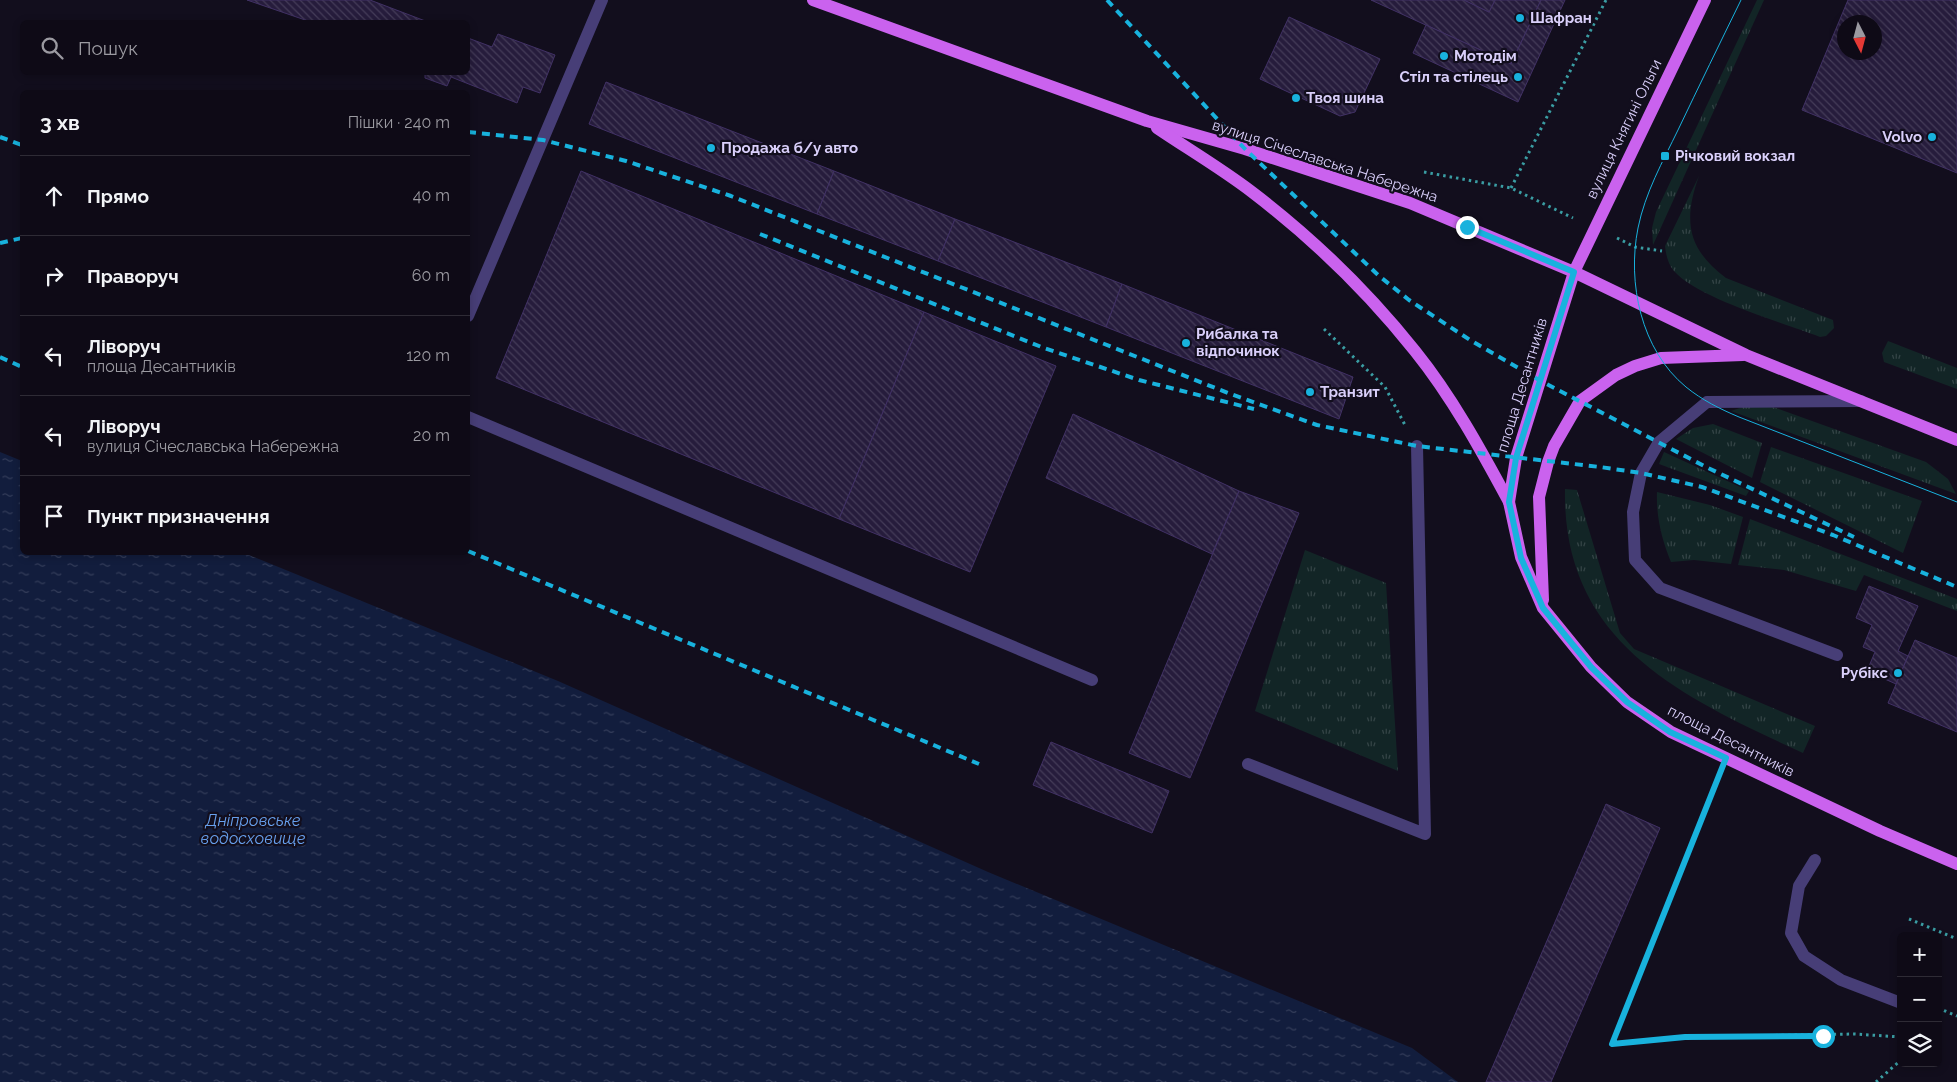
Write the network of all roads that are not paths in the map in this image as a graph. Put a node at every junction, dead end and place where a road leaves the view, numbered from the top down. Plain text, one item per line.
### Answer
1 (602, 0) edge
2 (813, 0) edge
3 (1705, 0) edge
4 (1147, 122) junction
5 (1574, 272) junction
6 (470, 311) edge
7 (1746, 355) junction
8 (1860, 401) junction
9 (470, 418) edge
10 (1957, 440) edge
11 (1417, 446) road end
12 (1509, 502) junction
13 (1543, 608) junction
14 (1837, 655) dead end
15 (1092, 680) dead end
16 (1248, 764) dead end
17 (1815, 860) dead end
18 (1957, 864) edge
19 (1897, 1001) edge

1 - 6 lane
2 - 4 main road, вулиця Січеславська Набережна
3 - 5 main road, вулиця Княгині Ольги
4 - 5 main road, вулиця Січеславська Набережна
4 - 12 main road, вулиця Січеславська Набережна
5 - 7 main road
5 - 12 main road, площа Десантників
7 - 8 main road
7 - 13 main road
8 - 10 main road
8 - 14 lane
9 - 15 lane
11 - 16 lane
12 - 13 main road, площа Десантників
13 - 18 main road, площа Десантників
17 - 19 lane

